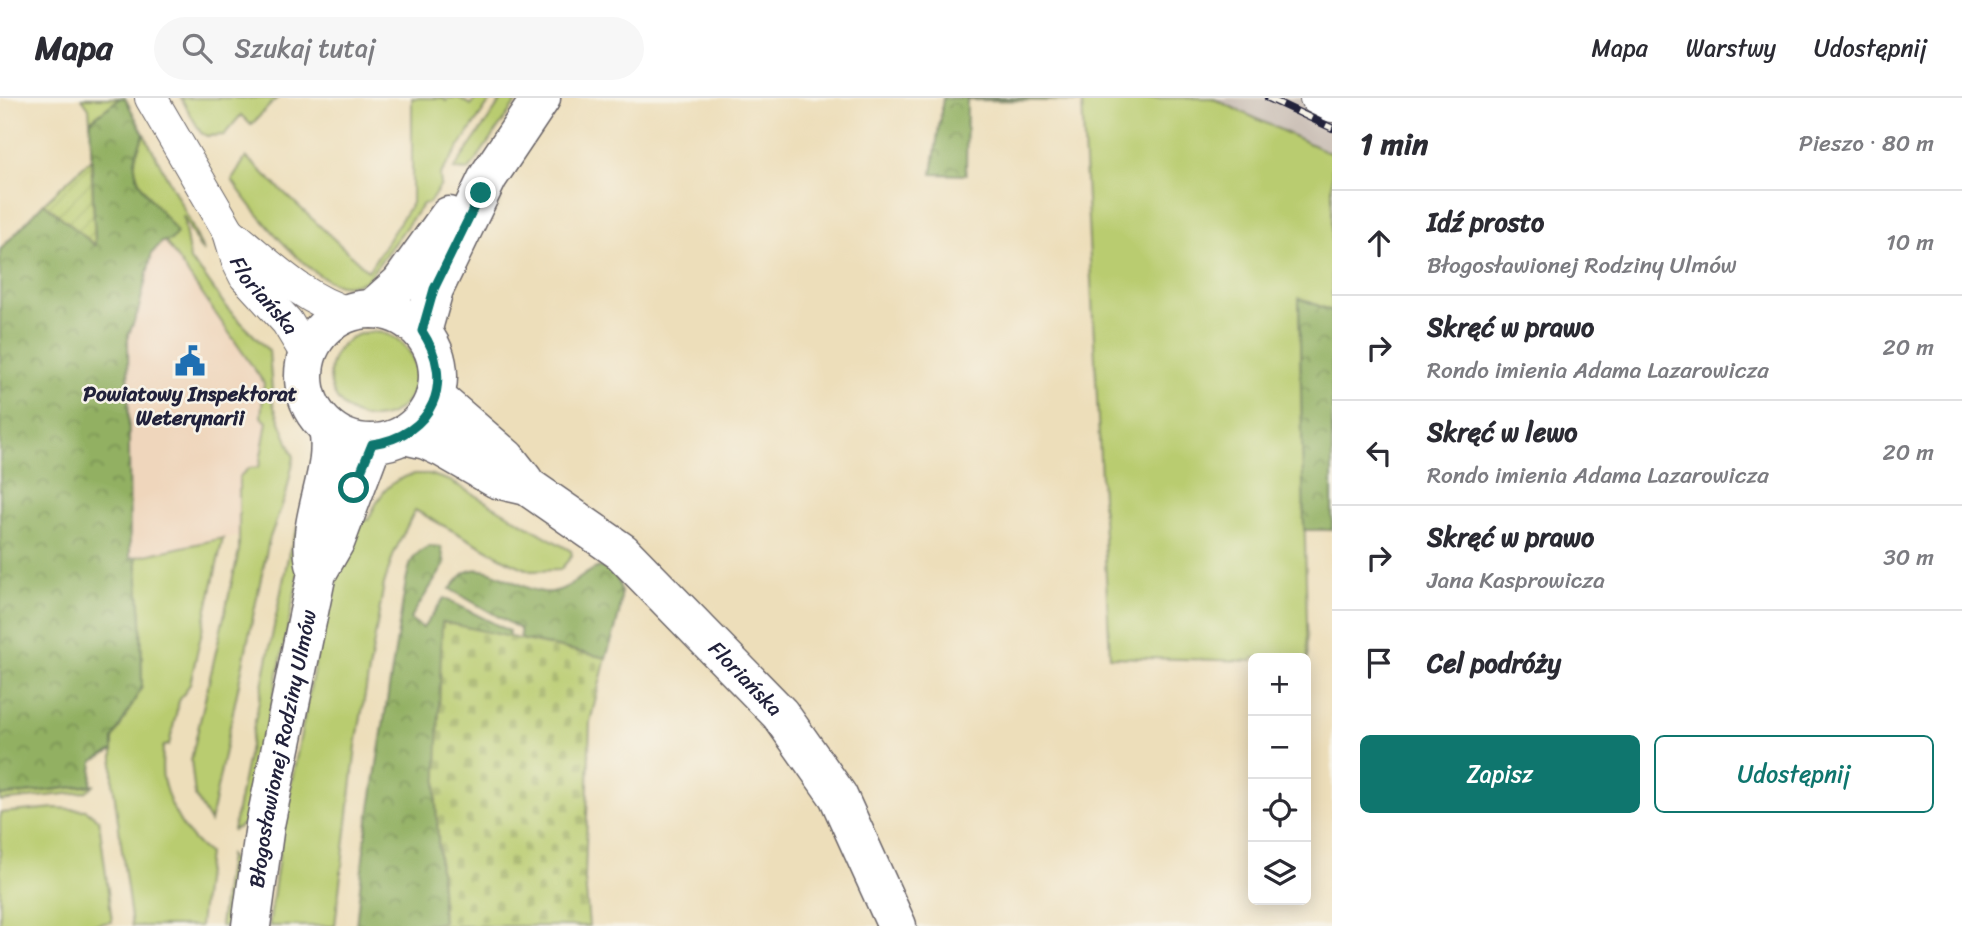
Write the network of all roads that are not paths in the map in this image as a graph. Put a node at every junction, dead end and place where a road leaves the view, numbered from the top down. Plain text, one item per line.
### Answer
1 (151, 98) edge
2 (541, 98) edge
3 (1316, 98) edge
4 (1332, 106) edge
5 (488, 177) junction
6 (229, 232) junction
7 (360, 311) junction
8 (422, 331) junction
9 (307, 355) junction
10 (435, 397) junction
11 (328, 428) junction
12 (388, 439) junction
13 (527, 486) junction
14 (317, 573) junction
15 (251, 926) edge
16 (897, 926) edge

1 - 6 street, Floriańska
2 - 5 main road
3 - 4 street
5 - 7 main road
5 - 8 main road
6 - 7 street, Floriańska
6 - 9 street, Floriańska
7 - 8 main road
7 - 9 main road
8 - 10 main road
9 - 11 main road
10 - 12 main road
10 - 13 main road, Floriańska
11 - 12 main road
11 - 14 main road, Błogosławionej Rodziny Ulmów
12 - 13 main road, Floriańska
12 - 14 main road, Błogosławionej Rodziny Ulmów
13 - 16 main road, Floriańska
14 - 15 main road, Błogosławionej Rodziny Ulmów

